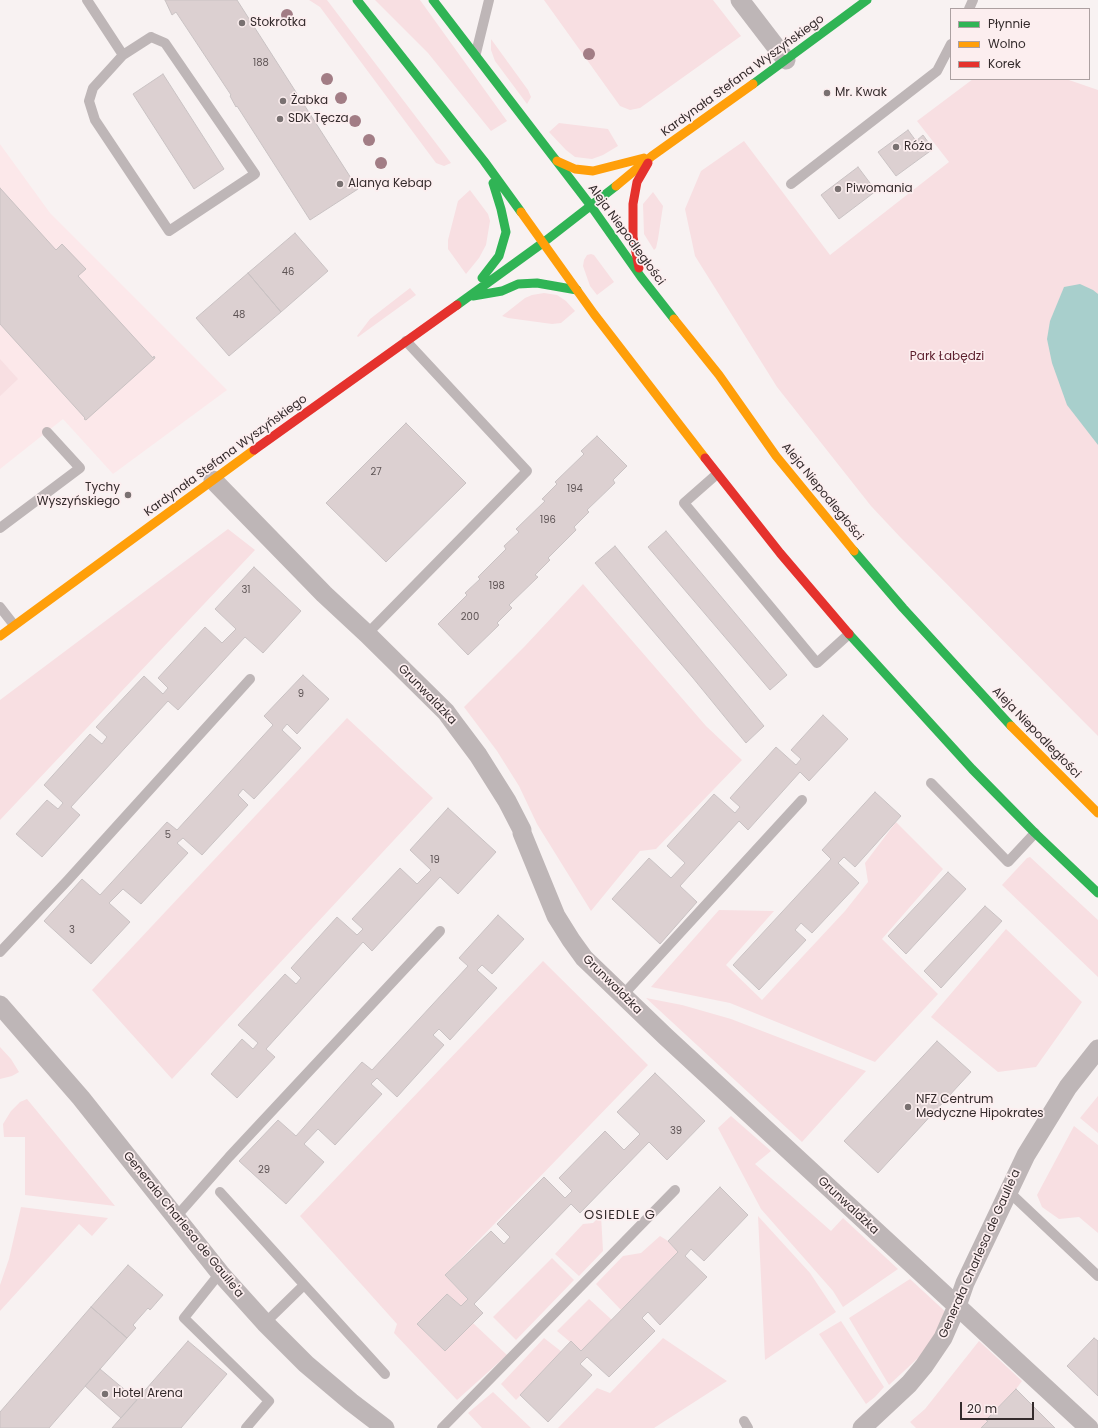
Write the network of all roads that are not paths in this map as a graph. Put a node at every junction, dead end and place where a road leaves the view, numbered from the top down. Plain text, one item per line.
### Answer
1 (87, 0) edge
2 (358, 0) edge
3 (433, 0) edge
4 (489, 0) edge
5 (740, 0) edge
6 (867, 0) edge
7 (950, 46) edge
8 (123, 54) junction
9 (475, 55) junction
10 (786, 60) junction
11 (652, 156) junction
12 (484, 161) junction
13 (556, 161) junction
14 (790, 184) dead end
15 (591, 206) junction
16 (544, 242) junction
17 (641, 277) junction
18 (578, 290) junction
19 (468, 297) junction
20 (406, 341) junction
21 (47, 432) dead end
22 (717, 474) junction
23 (213, 480) junction
24 (0, 528) edge
25 (0, 607) edge
26 (14, 625) junction
27 (367, 634) junction
28 (849, 634) junction
29 (0, 636) edge
30 (250, 679) dead end
31 (931, 783) dead end
32 (802, 800) dead end
33 (1098, 813) edge
34 (1035, 833) junction
35 (1098, 878) edge
36 (1096, 892) edge
37 (440, 931) dead end
38 (0, 952) edge
39 (622, 996) junction
40 (0, 1005) edge
41 (1098, 1049) edge
42 (675, 1190) dead end
43 (1008, 1191) junction
44 (220, 1192) dead end
45 (176, 1217) junction
46 (220, 1273) junction
47 (1098, 1276) edge
48 (304, 1285) junction
49 (957, 1306) junction
50 (265, 1323) junction
51 (385, 1374) dead end
52 (246, 1428) edge
53 (385, 1428) edge
54 (442, 1428) edge
55 (862, 1428) edge
56 (1089, 1428) edge

1 - 8 lane
2 - 12 street
3 - 9 street, Aleja Niepodległości
4 - 9 lane
5 - 10 street
6 - 10 street, Kardynała Stefana Wyszyńskiego
7 - 14 lane
8 - 8 lane
9 - 13 street, Aleja Niepodległości
10 - 11 street, Kardynała Stefana Wyszyńskiego
11 - 13 street, Aleja Niepodległości
11 - 15 street, Kardynała Stefana Wyszyńskiego
11 - 17 street, Kardynała Stefana Wyszyńskiego
12 - 16 street
12 - 19 street, Kardynała Stefana Wyszyńskiego
13 - 15 street, Aleja Niepodległości
15 - 16 street, Kardynała Stefana Wyszyńskiego
15 - 17 street, Aleja Niepodległości
16 - 18 street
16 - 19 street, Kardynała Stefana Wyszyńskiego
17 - 33 street, Aleja Niepodległości
18 - 19 street
18 - 22 street
19 - 20 street, Kardynała Stefana Wyszyńskiego
20 - 23 street, Kardynała Stefana Wyszyńskiego
20 - 27 lane
21 - 24 lane
22 - 28 street
22 - 28 lane
23 - 26 street, Kardynała Stefana Wyszyńskiego
23 - 27 street, Grunwaldzka
25 - 26 lane
26 - 29 street, Kardynała Stefana Wyszyńskiego
27 - 39 street, Grunwaldzka
28 - 34 street
30 - 38 lane
31 - 34 lane
32 - 39 lane
34 - 36 street
35 - 36 street
37 - 45 lane
39 - 49 street, Grunwaldzka
40 - 45 street, Generała Charlesa de Gaulle'a
41 - 43 street, Generała Charlesa de Gaulle'a
42 - 54 lane
43 - 47 lane
43 - 49 street, Generała Charlesa de Gaulle'a
44 - 48 lane
45 - 46 street, Generała Charlesa de Gaulle'a
46 - 50 street, Generała Charlesa de Gaulle'a
46 - 52 lane
48 - 50 lane
48 - 51 lane
49 - 55 street, Generała Charlesa de Gaulle'a
49 - 56 street, Grunwaldzka
50 - 53 street, Generała Charlesa de Gaulle'a

